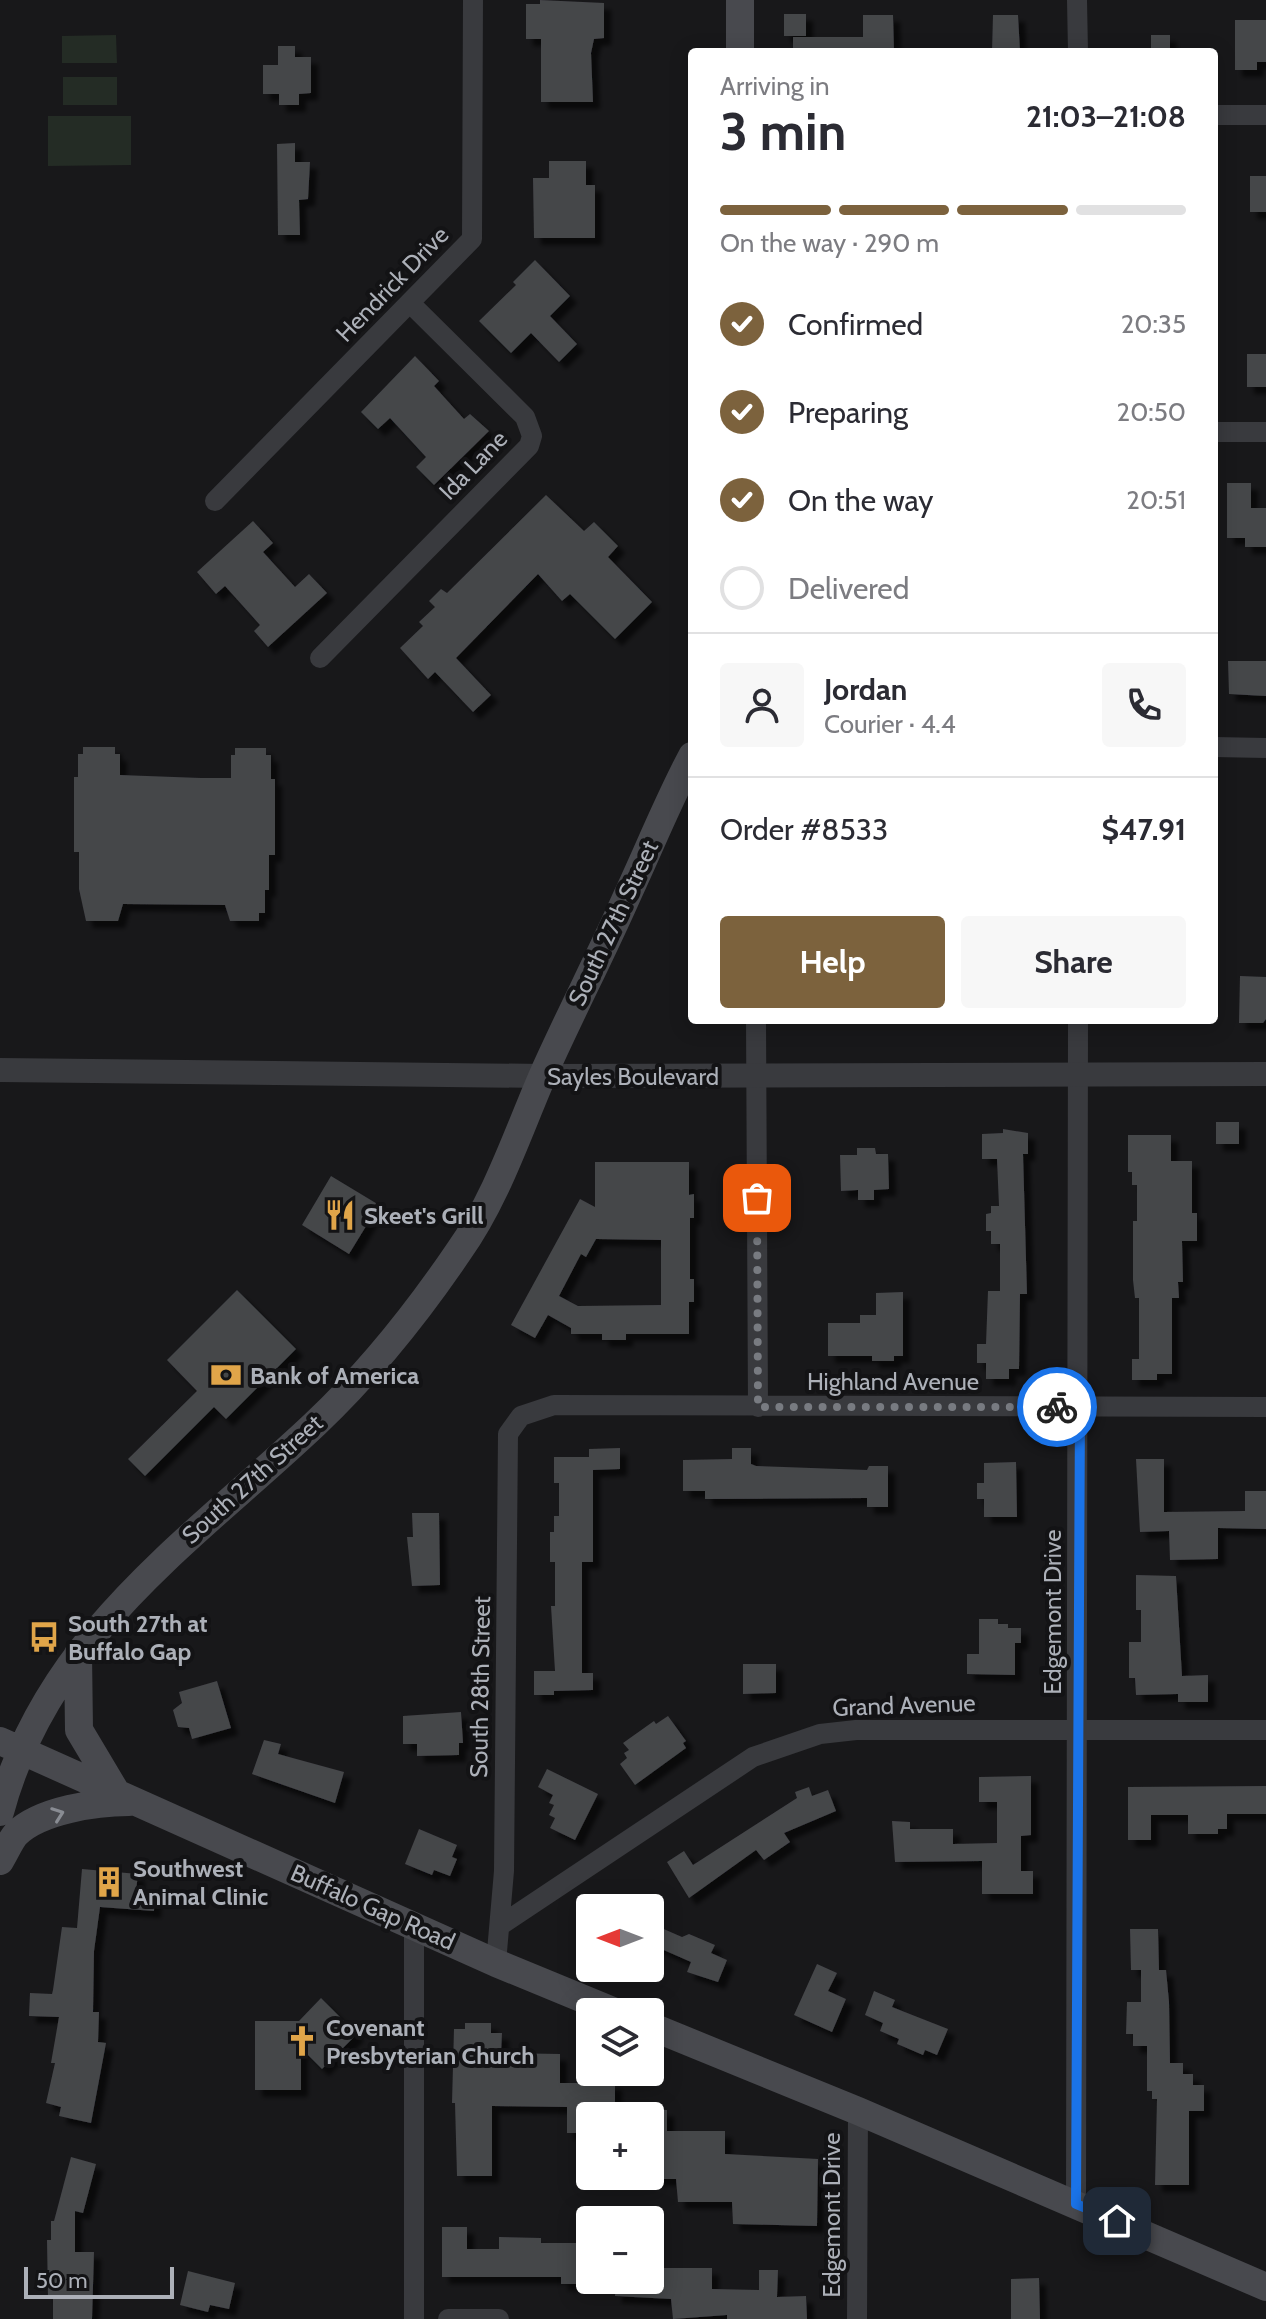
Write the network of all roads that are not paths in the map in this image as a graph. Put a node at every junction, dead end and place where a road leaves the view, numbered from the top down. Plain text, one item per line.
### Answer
1 (473, 0) edge
2 (740, 0) edge
3 (1077, 0) edge
4 (740, 48) edge
5 (1078, 48) edge
6 (1218, 115) edge
7 (1266, 115) edge
8 (410, 303) junction
9 (1218, 432) edge
10 (1266, 432) edge
11 (215, 501) dead end
12 (320, 658) dead end
13 (1218, 747) edge
14 (1266, 748) edge
15 (688, 765) edge
16 (756, 1024) edge
17 (1078, 1024) edge
18 (0, 1070) edge
19 (1266, 1074) edge
20 (1078, 1075) junction
21 (543, 1076) junction
22 (756, 1076) junction
23 (758, 1407) junction
24 (1080, 1407) junction
25 (1266, 1407) edge
26 (521, 1416) joint
27 (78, 1654) junction
28 (1077, 1729) junction
29 (1266, 1730) edge
30 (10, 1745) edge
31 (128, 1797) junction
32 (0, 1812) edge
33 (0, 1861) edge
34 (414, 1924) junction
35 (501, 1925) junction
36 (496, 1963) junction
37 (581, 1998) edge
38 (664, 2032) edge
39 (858, 2111) junction
40 (1076, 2204) junction
41 (1266, 2287) edge
42 (414, 2319) edge
43 (448, 2319) edge
44 (499, 2319) edge
45 (857, 2319) edge

1 - 8 street, Hendrick Drive
2 - 4 main road
3 - 5 street
6 - 7 street
8 - 11 street, Hendrick Drive
8 - 12 street, Ida Lane
9 - 10 street
13 - 14 street
15 - 21 main road, South 27th Street
16 - 22 street
17 - 20 street, Edgemont Drive
18 - 21 street, Sayles Boulevard
19 - 20 street, Sayles Boulevard
20 - 22 street, Sayles Boulevard
20 - 24 street, Edgemont Drive
21 - 22 street, Sayles Boulevard
21 - 27 main road, South 27th Street
22 - 23 street
23 - 24 street, Highland Avenue
23 - 26 street, Highland Avenue
24 - 25 street, Highland Avenue
24 - 28 street, Edgemont Drive
26 - 35 street, South 28th Street
27 - 30 main road, South 27th Street
27 - 31 main road
28 - 29 street, Grand Avenue
28 - 35 street, Grand Avenue
28 - 40 street, Edgemont Drive
30 - 31 main road, Buffalo Gap Road
30 - 32 main road, South 27th Street
33 -> 31 main road
31 - 34 main road, Buffalo Gap Road
34 - 36 main road, Buffalo Gap Road
34 - 42 street
35 - 36 street, South 28th Street
36 - 37 main road, Buffalo Gap Road
38 - 39 main road
39 - 40 main road
39 - 45 street, Edgemont Drive
40 - 41 main road
43 - 44 street

